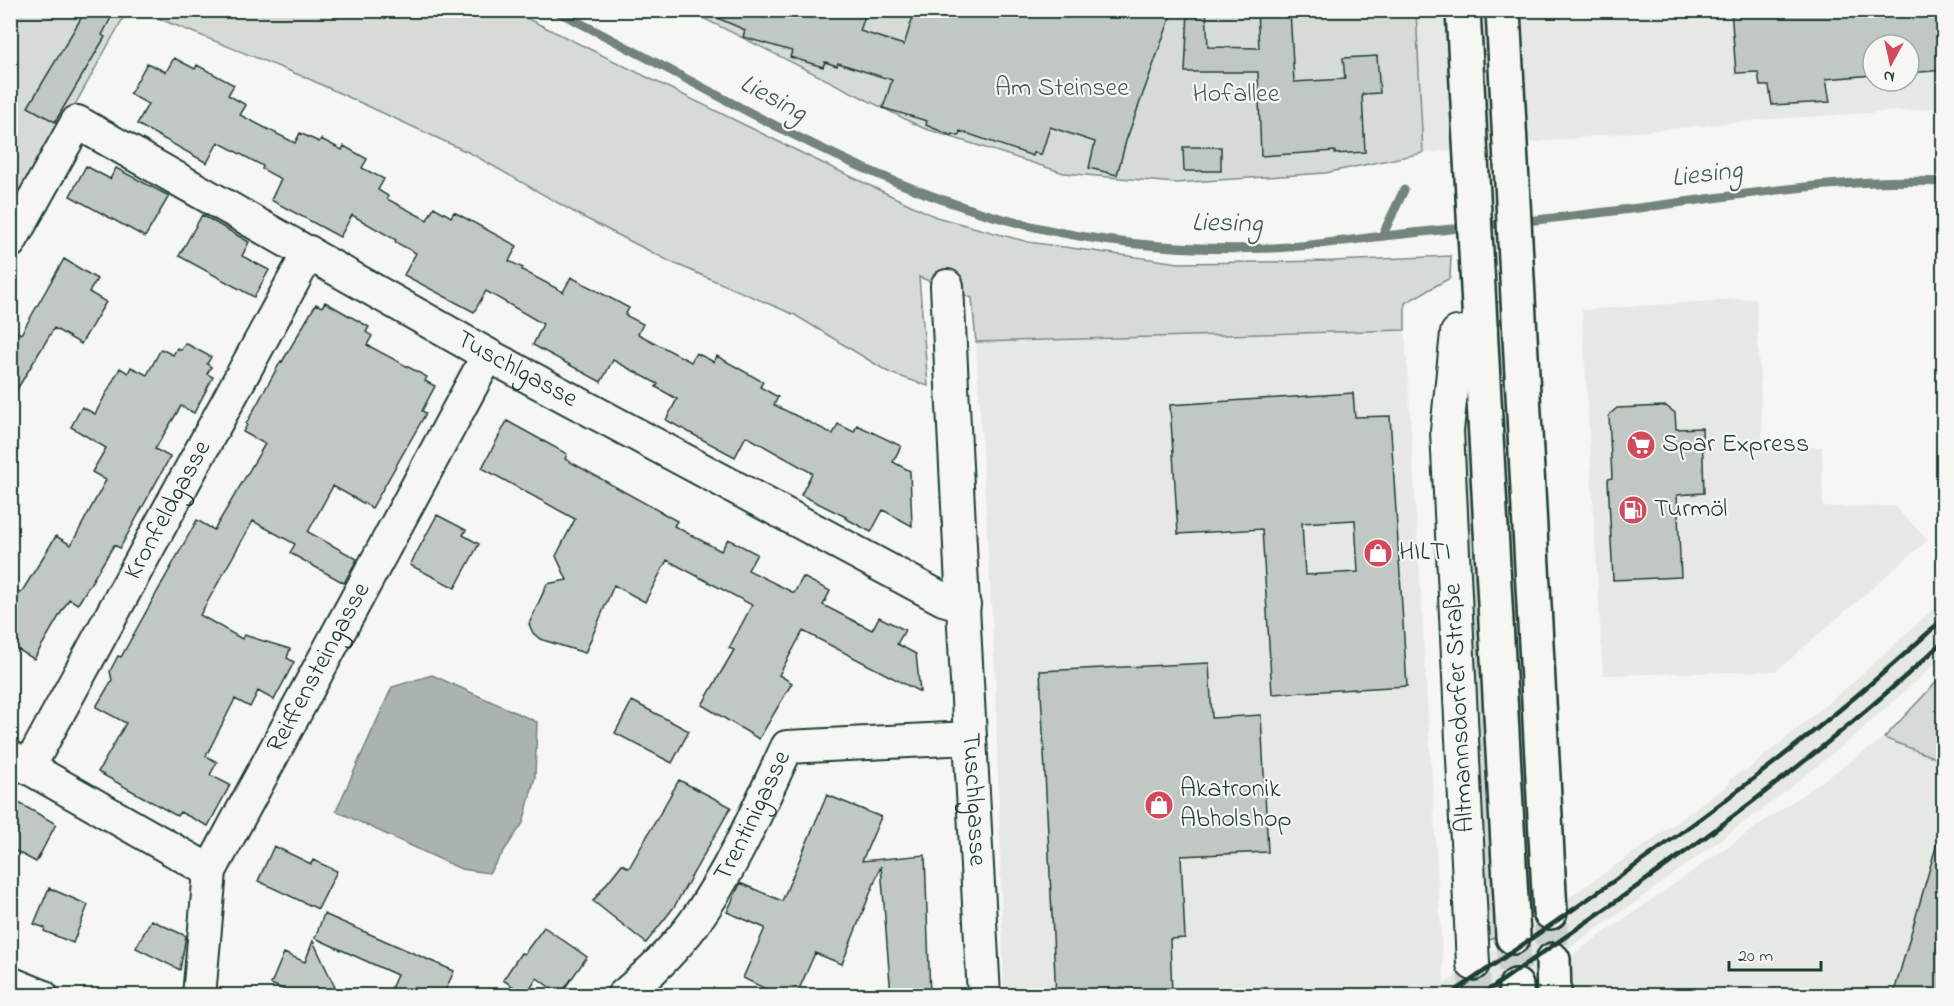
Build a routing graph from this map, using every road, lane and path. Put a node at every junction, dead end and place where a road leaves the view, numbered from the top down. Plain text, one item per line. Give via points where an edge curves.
1 (1463, 10) edge
2 (1503, 10) edge
3 (10, 242) edge
4 (309, 252) junction
5 (947, 286) dead end
6 (1469, 332) junction
7 (488, 355) junction
8 (964, 605) junction
9 (969, 738) junction
10 (20, 762) edge
11 (210, 871) junction
12 (1550, 912) tunnel mouth
13 (1513, 937) tunnel mouth
14 (1553, 960) tunnel mouth
15 (1473, 964) tunnel mouth
16 (10, 983) edge
17 (42, 996) edge
18 (199, 996) edge
19 (623, 996) edge
20 (984, 996) edge
21 (1554, 996) edge

1 - 6 main road, Altmannsdorfer Straße via 1479,289
2 - 12 main road
3 - 4 street, Tuschlgasse via 77,122
4 - 7 street, Tuschlgasse
4 - 10 street, Kronfeldgasse
5 - 8 street, Tuschlgasse
6 - 13 main road, Altmannsdorfer Straße
6 - 15 street, Altmannsdorfer Straße via 1447,431
7 - 8 street, Tuschlgasse via 943,599
7 - 11 street, Reiffensteingasse
8 - 9 street, Tuschlgasse
9 - 19 street, Trentinigasse via 787,747 725,872 694,924 653,970
9 - 20 street, Tuschlgasse
10 - 11 street
11 - 18 street, Reiffensteingasse
14 - 21 main road
16 - 17 street

